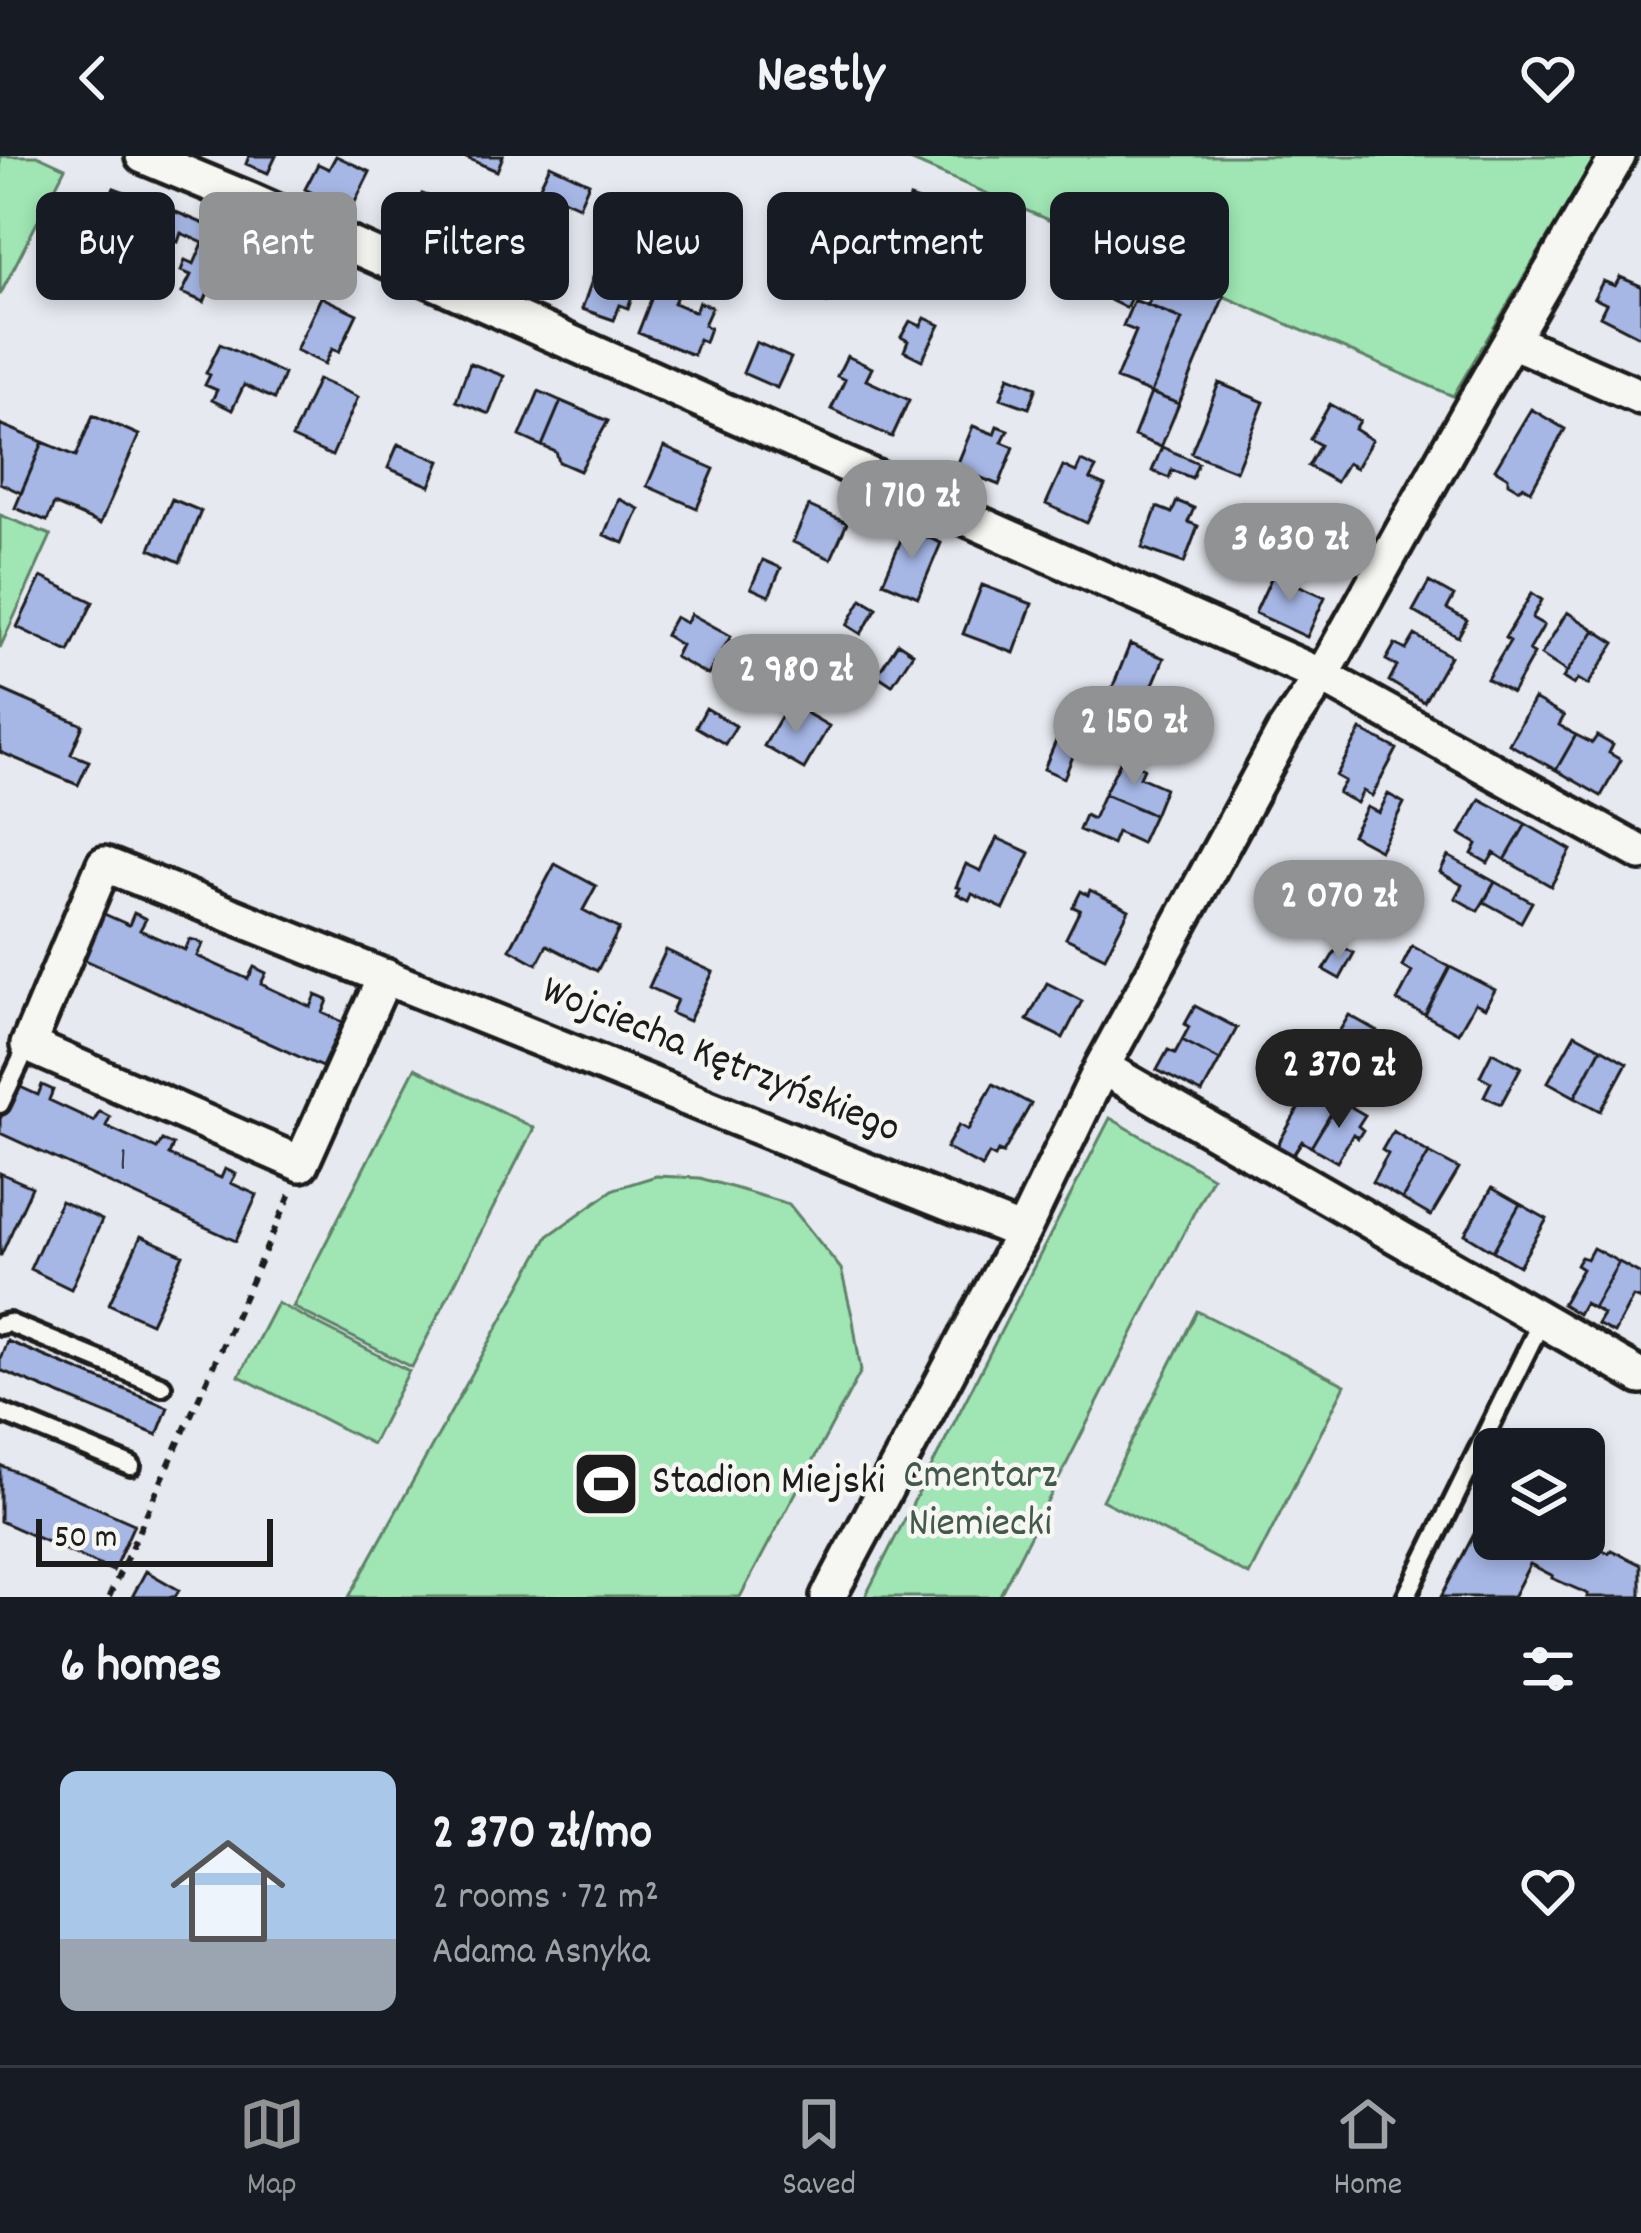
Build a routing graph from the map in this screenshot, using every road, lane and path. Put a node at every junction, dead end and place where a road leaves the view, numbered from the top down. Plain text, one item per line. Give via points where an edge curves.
1 (143, 156) edge
2 (1618, 156) edge
3 (1512, 341) junction
4 (1641, 397) edge
5 (1322, 676) junction
6 (1641, 853) edge
7 (386, 976) junction
8 (28, 1045) junction
9 (1102, 1067) junction
10 (0, 1104) edge
11 (301, 1165) junction
12 (1022, 1233) junction
13 (1542, 1320) junction
14 (0, 1325) edge
15 (1641, 1377) edge
16 (162, 1386) dead end
17 (0, 1412) edge
18 (131, 1466) dead end
19 (109, 1597) edge
20 (828, 1597) edge
21 (1406, 1597) edge

1 - 5 street
2 - 3 street
3 - 4 street
3 - 5 street
5 - 6 street
5 - 9 street
7 - 8 street, Wojciecha Kętrzyńskiego via 104,864
7 - 11 street
7 - 12 street, Wojciecha Kętrzyńskiego
8 - 10 lane
8 - 11 street
9 - 12 street
9 - 13 street
11 - 19 path
12 - 20 street
13 - 15 street
13 - 21 lane
14 - 16 lane
17 - 18 lane

